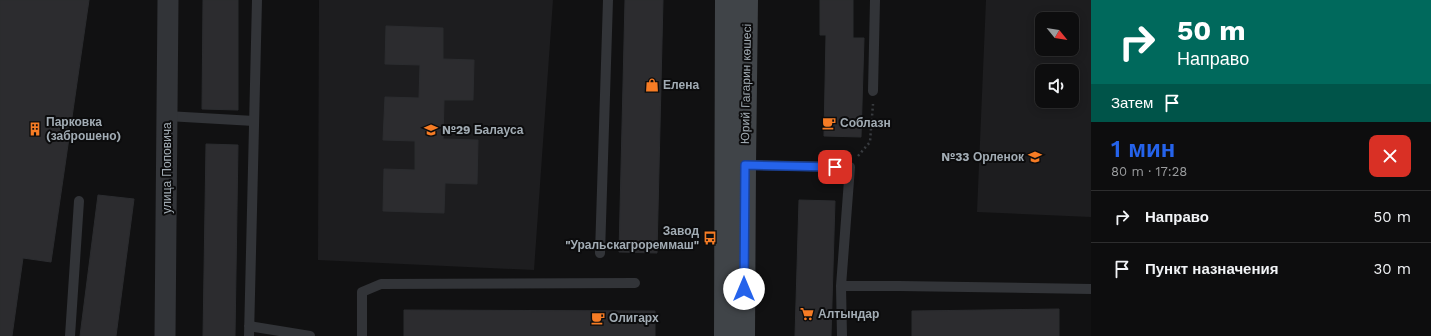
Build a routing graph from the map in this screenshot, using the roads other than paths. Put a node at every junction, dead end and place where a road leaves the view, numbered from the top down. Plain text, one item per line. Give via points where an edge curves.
1 (168, 0) edge
2 (257, 0) edge
3 (608, 0) edge
4 (726, 0) edge
5 (747, 0) edge
6 (875, 0) edge
7 (873, 91) road end
8 (167, 116) junction
9 (254, 121) junction
10 (745, 165) junction
11 (79, 201) dead end
12 (600, 253) dead end
13 (635, 283) dead end
14 (841, 286) junction
15 (1091, 289) edge
16 (249, 331) edge
17 (70, 336) edge
18 (165, 336) edge
19 (310, 336) edge
20 (362, 336) edge
21 (725, 336) edge
22 (744, 336) edge
23 (842, 336) edge

1 - 8 street, улица Поповича
2 - 9 lane
3 - 12 lane
4 - 21 main road, Юрий Гагарин көшесі
5 - 10 main road, Юрий Гагарин көшесі
6 - 7 lane
8 - 9 lane
8 - 18 street, улица Поповича
9 - 16 lane
10 - 14 lane via 850,167
10 - 22 main road, Юрий Гагарин көшесі
11 - 17 lane
13 - 20 lane via 381,284 362,292
14 - 15 lane
14 - 23 lane
16 - 19 lane

